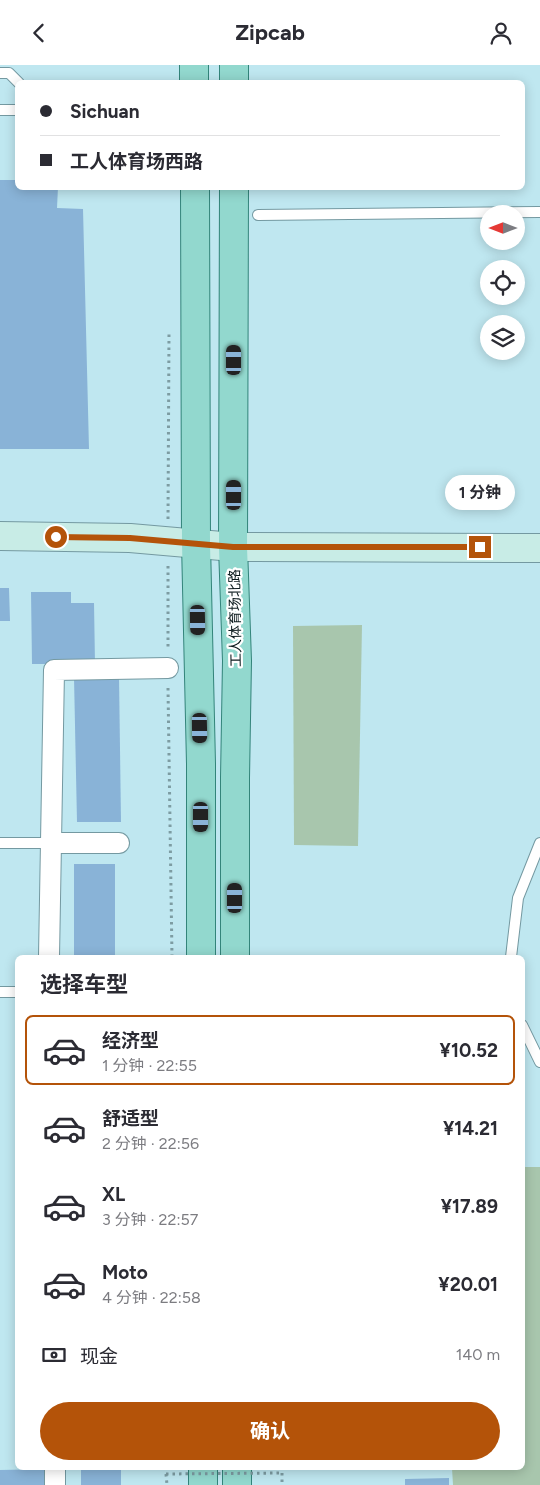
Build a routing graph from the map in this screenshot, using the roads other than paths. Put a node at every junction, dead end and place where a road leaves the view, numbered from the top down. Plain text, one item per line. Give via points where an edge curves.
1 (194, 65) edge
2 (234, 65) edge
3 (0, 73) edge
4 (16, 80) edge
5 (194, 80) edge
6 (234, 80) edge
7 (0, 110) edge
8 (15, 110) edge
9 (194, 190) edge
10 (234, 190) edge
11 (540, 212) edge
12 (258, 215) dead end
13 (0, 536) edge
14 (196, 543) junction
15 (233, 547) junction
16 (540, 547) edge
17 (168, 668) road end
18 (0, 843) edge
19 (50, 843) junction
20 (119, 843) dead end
21 (540, 843) edge
22 (49, 955) edge
23 (201, 955) edge
24 (235, 955) edge
25 (511, 955) edge
26 (0, 992) edge
27 (15, 992) edge
28 (525, 1031) edge
29 (540, 1062) edge
30 (55, 1470) edge
31 (203, 1470) edge
32 (237, 1470) edge
33 (55, 1485) edge
34 (203, 1485) edge
35 (237, 1485) edge

1 - 5 main road
2 - 6 main road
3 - 4 lane via 9,73
7 - 8 lane
9 - 14 main road
10 - 15 main road, 工人体育场北路
11 - 12 lane
13 - 14 street via 130,538
14 - 15 street
14 - 23 main road
15 - 16 street
15 - 24 main road, 工人体育场北路 via 237,661
17 - 19 street via 54,670
18 - 19 lane
19 - 20 street
19 - 22 street
21 - 25 lane via 518,898
26 - 27 lane
28 - 29 lane
30 - 33 street
31 - 34 main road
32 - 35 main road

